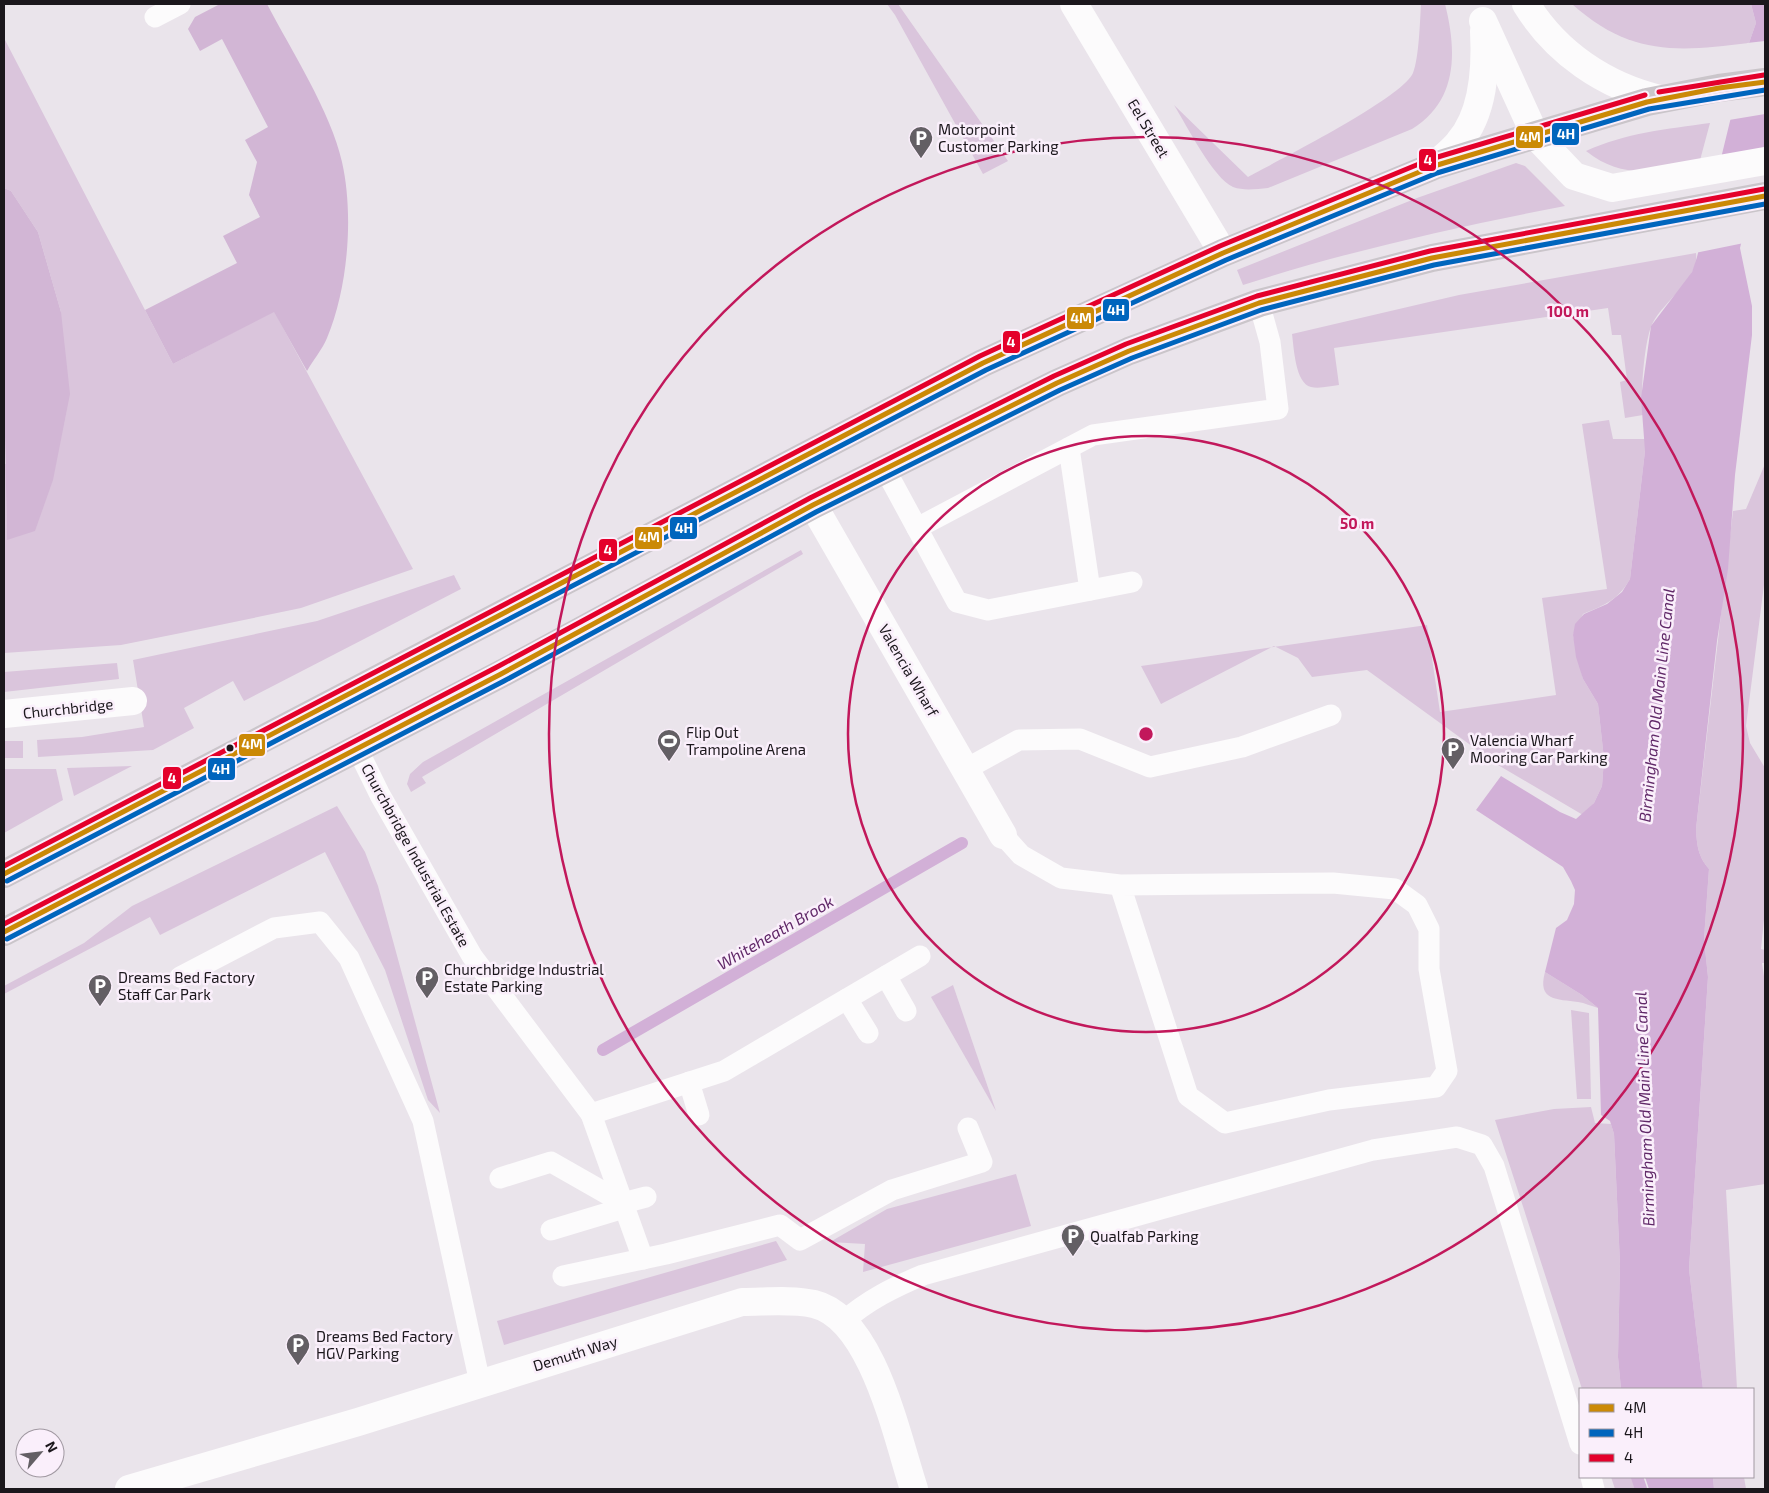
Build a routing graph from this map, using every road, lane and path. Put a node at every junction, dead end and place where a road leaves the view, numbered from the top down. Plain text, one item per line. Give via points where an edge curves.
1 (180, 4) edge
2 (1074, 4) edge
3 (1526, 4) edge
4 (1481, 12) edge
5 (155, 17) dead end
6 (1765, 82) edge
7 (1653, 101) junction
8 (1535, 135) junction
9 (1765, 161) edge
10 (1434, 166) junction
11 (1765, 196) edge
12 (1223, 253) junction
13 (1260, 303) junction
14 (1069, 448) junction
15 (885, 469) junction
16 (814, 505) junction
17 (916, 528) junction
18 (1132, 582) dead end
19 (1090, 590) junction
20 (133, 701) dead end
21 (4, 714) edge
22 (1331, 714) dead end
23 (357, 748) junction
24 (966, 770) junction
25 (1003, 835) joint
26 (4, 874) edge
27 (1120, 885) junction
28 (4, 932) edge
29 (920, 956) dead end
30 (180, 976) dead end
31 (886, 976) junction
32 (847, 999) junction
33 (906, 1011) dead end
34 (868, 1033) dead end
35 (689, 1082) junction
36 (591, 1114) junction
37 (699, 1115) dead end
38 (968, 1128) dead end
39 (500, 1178) dead end
40 (646, 1197) dead end
41 (624, 1206) junction
42 (551, 1230) dead end
43 (643, 1259) junction
44 (563, 1276) dead end
45 (844, 1321) junction
46 (480, 1383) junction
47 (1579, 1441) edge
48 (160, 1485) edge
49 (129, 1489) edge
50 (914, 1489) edge

1 - 5 lane
2 - 12 street, Eel Street
3 - 7 street via 1552,39 1584,65 1608,82
4 - 8 street
4 - 10 street via 1485,56 1482,89 1460,142
6 - 7 main road
7 - 8 main road
8 - 9 street via 1574,176 1612,188
8 - 10 main road
10 - 12 main road
11 - 13 main road via 1432,258
12 - 26 main road via 983,362
13 - 14 lane via 1270,342 1278,409 1093,435
13 - 15 main road via 1129,351 1057,383
14 - 17 lane
14 - 19 lane
15 - 16 main road
15 - 17 lane
16 - 23 main road
16 - 24 street, Valencia Wharf
17 - 19 lane via 957,602 988,610
18 - 19 lane
20 - 21 street, Churchbridge
22 - 24 lane via 1242,747 1150,767 1080,740 1019,740
23 - 28 main road
23 - 36 lane, Churchbridge Industrial Estate via 380,795 472,956
24 - 25 street, Valencia Wharf
25 - 27 lane via 1022,855 1061,878
27 - 27 lane via 1188,1096 1225,1123 1329,1100 1436,1087 1447,1071 1429,970 1429,929 1417,905 1394,889 1333,883
29 - 31 lane
30 - 46 lane via 274,928 320,922 349,958 423,1121
31 - 32 lane
31 - 33 lane
32 - 34 lane
32 - 35 lane via 724,1071
35 - 36 lane
35 - 37 lane
36 - 41 lane, Churchbridge Industrial Estate
38 - 43 lane via 982,1162 892,1190 800,1240 780,1225
39 - 41 lane via 551,1162
40 - 41 lane
41 - 42 lane
41 - 43 lane, Churchbridge Industrial Estate
43 - 44 lane
45 - 46 street, Demuth Way via 836,1313 815,1304 742,1302
45 - 47 lane via 863,1305 922,1274 1373,1150 1457,1138 1482,1145 1494,1166
45 - 50 street, Demuth Way via 865,1348 875,1370
46 - 48 street, Demuth Way
48 - 49 street, Demuth Way

